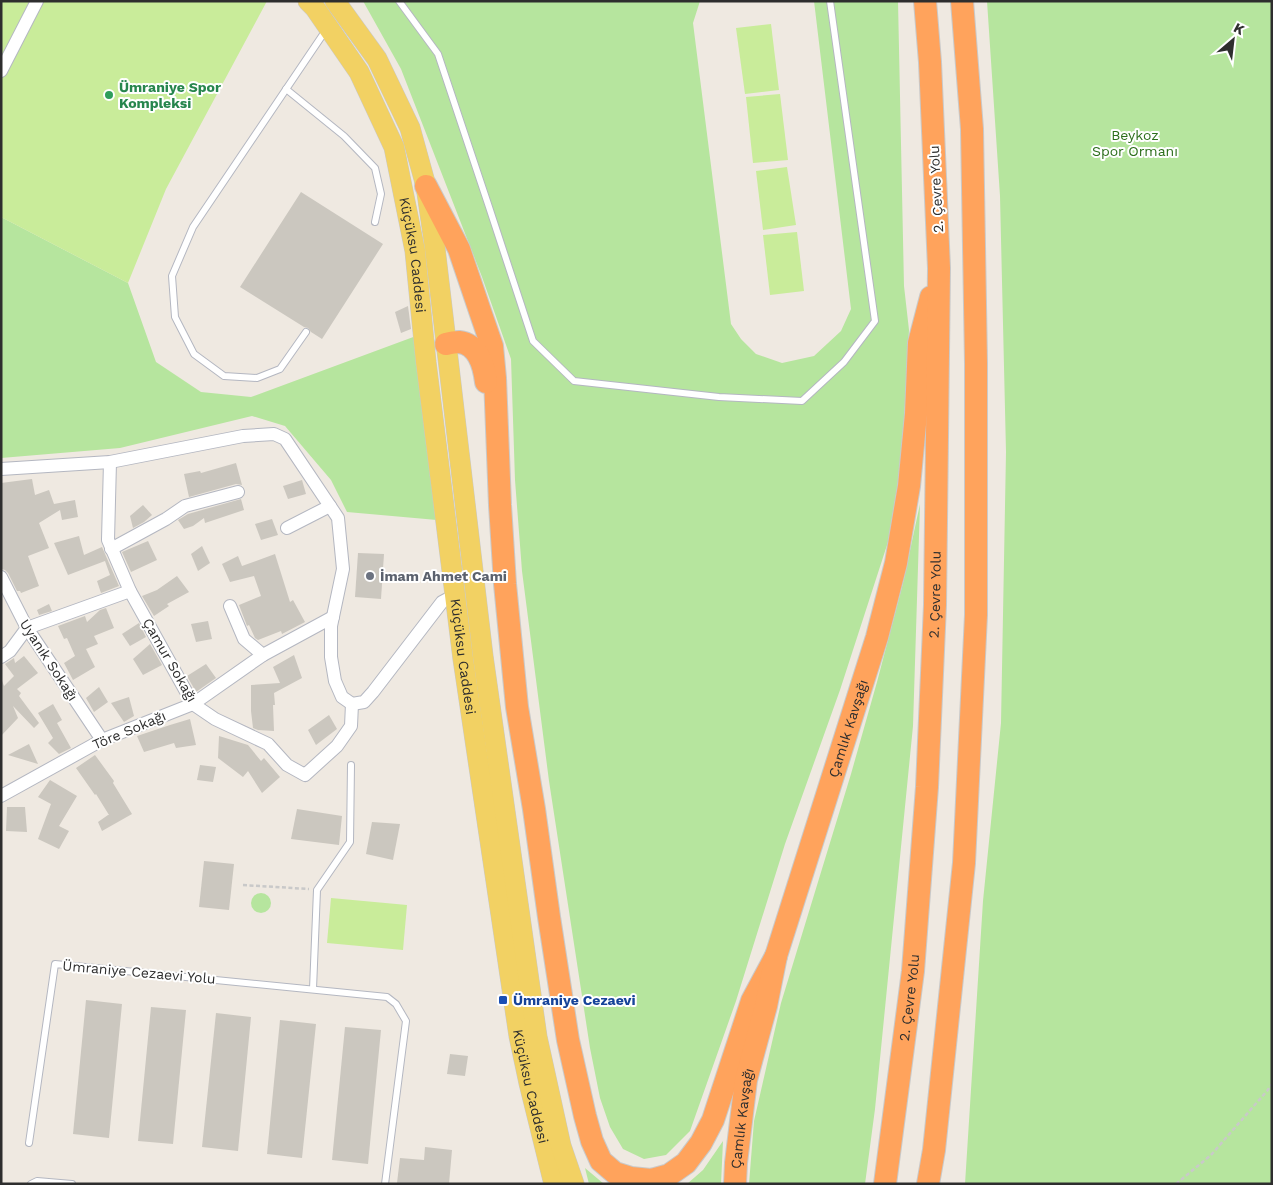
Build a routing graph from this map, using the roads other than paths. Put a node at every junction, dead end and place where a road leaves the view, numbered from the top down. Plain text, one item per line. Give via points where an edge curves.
1 (37, 1) edge
2 (308, 1) edge
3 (399, 1) edge
4 (830, 1) edge
5 (925, 1) edge
6 (962, 1) edge
7 (338, 6) edge
8 (328, 26) junction
9 (1, 72) edge
10 (286, 89) junction
11 (426, 186) junction
12 (375, 222) dead end
13 (939, 268) junction
14 (306, 332) dead end
15 (446, 344) junction
16 (426, 362) junction
17 (110, 462) junction
18 (1, 469) edge
19 (238, 492) dead end
20 (500, 505) junction
21 (330, 506) junction
22 (288, 528) dead end
23 (111, 549) junction
24 (1, 577) edge
25 (130, 591) junction
26 (475, 591) junction
27 (455, 594) junction
28 (230, 606) dead end
29 (333, 617) junction
30 (27, 628) junction
31 (263, 655) junction
32 (1, 657) edge
33 (193, 704) junction
34 (352, 704) junction
35 (102, 740) junction
36 (351, 765) dead end
37 (1, 796) edge
38 (776, 956) junction
39 (313, 989) junction
40 (529, 1083) junction
41 (29, 1144) dead end
42 (934, 1150) junction
43 (31, 1184) edge
44 (72, 1184) edge
45 (385, 1184) edge
46 (542, 1184) edge
47 (554, 1184) edge
48 (574, 1184) edge
49 (735, 1184) edge
50 (885, 1184) edge
51 (928, 1184) edge
52 (934, 1184) edge

1 - 9 street
2 - 8 main road, Küçüksu Caddesi
3 - 4 lane via 438,54 533,341 574,381 802,401 844,362 874,322
5 - 13 highway, 2. Çevre Yolu
6 - 42 highway via 973,139 976,614 964,863
7 - 8 main road
7 - 11 main road, Küçüksu Caddesi via 377,59 410,128
8 - 10 lane
8 - 16 main road, Küçüksu Caddesi via 359,72 394,146 415,251
10 - 12 lane via 344,136 374,168 381,194
10 - 14 lane via 193,227 172,276 175,317 194,354 224,376 257,378 280,369
11 - 15 main road, Küçüksu Caddesi
11 - 20 highway via 459,249 492,346
13 - 38 highway, Çamlık Kavşağı via 919,343 910,486 896,563 877,637
13 - 50 highway, 2. Çevre Yolu via 936,605 927,787 913,971
15 - 16 main road
15 - 20 highway via 459,342 472,347 479,356 485,374
15 - 26 main road, Küçüksu Caddesi
16 - 27 main road, Küçüksu Caddesi
17 - 18 street
17 - 21 street via 244,436 274,434 285,439
17 - 23 street, Çamur Sokağı via 108,540
19 - 23 street via 186,506
20 - 38 highway via 517,707 568,1040 592,1141 601,1161 615,1173 652,1180 669,1175 686,1163 701,1143 713,1120 752,1001
21 - 22 street
21 - 29 street via 338,518 343,569
23 - 25 street, Çamur Sokağı
24 - 30 street, Uyanık Sokağı
25 - 30 street
25 - 33 street, Çamur Sokağı
26 - 27 main road
26 - 48 main road, Küçüksu Caddesi via 537,1037 561,1146
27 - 34 street via 442,602 364,702
27 - 40 main road, Küçüksu Caddesi via 517,1026
28 - 31 street via 244,639
29 - 31 street, Töre Sokağı
29 - 34 street via 331,657 335,681 342,698
30 - 32 street via 10,651
30 - 35 street, Uyanık Sokağı
31 - 33 street, Töre Sokağı
33 - 34 street, Çamur Sokağı via 268,744 287,764 305,775 337,746 351,726
33 - 35 street, Töre Sokağı
35 - 37 street, Töre Sokağı
36 - 39 lane via 350,842 317,890
38 - 49 highway, Çamlık Kavşağı via 746,1080
39 - 41 lane, Ümraniye Cezaevi Yolu via 55,964
39 - 45 lane, Ümraniye Cezaevi Yolu via 387,996 406,1021
40 - 46 main road via 524,1097
40 - 47 main road, Küçüksu Caddesi
42 - 51 highway
42 - 52 highway
43 - 44 lane via 37,1181

